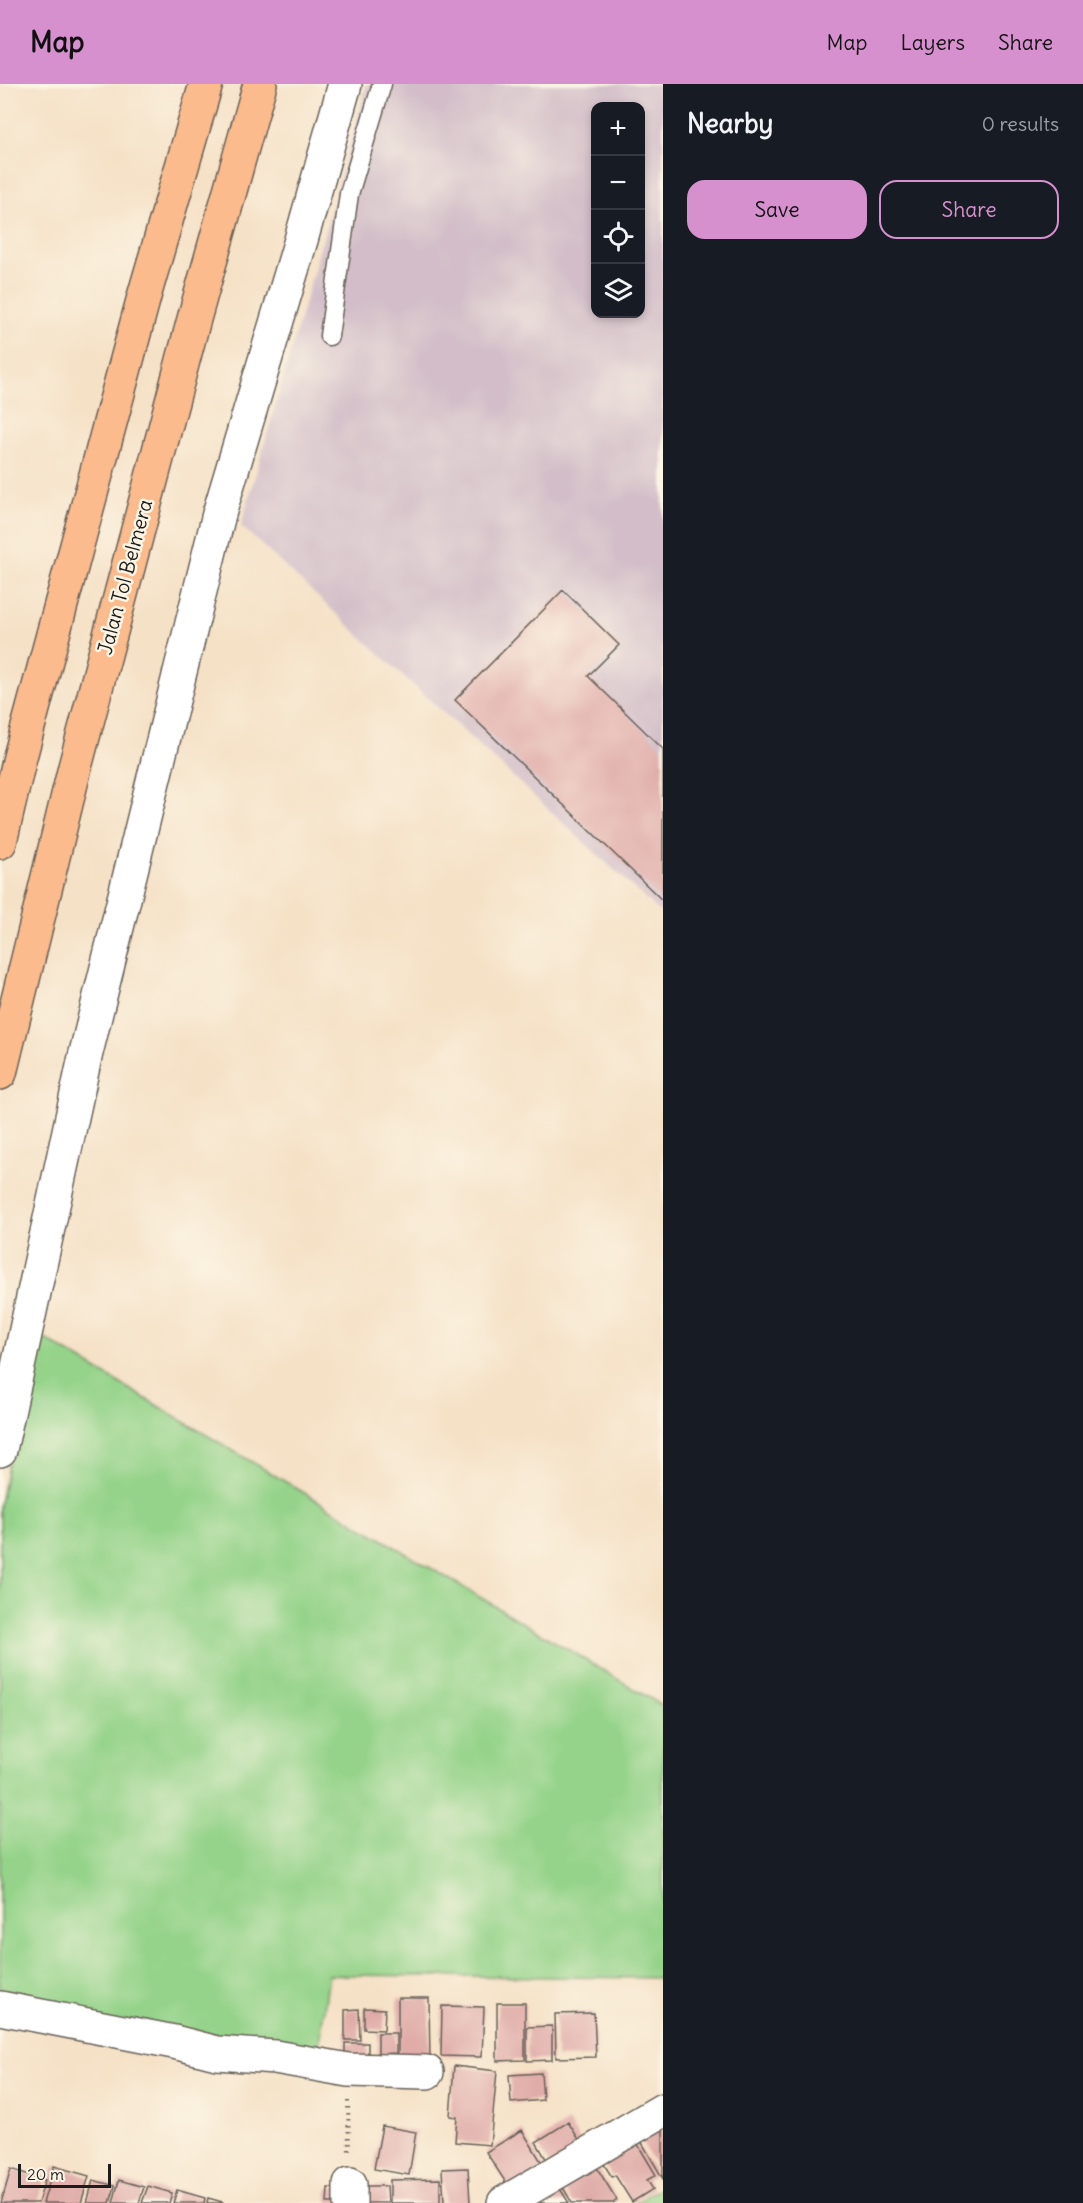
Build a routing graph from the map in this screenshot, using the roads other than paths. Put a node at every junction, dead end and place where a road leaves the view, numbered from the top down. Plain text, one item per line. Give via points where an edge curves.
1 (206, 84) edge
2 (260, 84) edge
3 (345, 84) edge
4 (382, 84) edge
5 (329, 336) dead end
6 (0, 842) edge
7 (0, 1073) edge
8 (0, 1450) edge
9 (0, 2008) edge
10 (427, 2072) dead end
11 (663, 2110) edge
12 (504, 2203) edge

1 - 6 highway via 145,294
2 - 7 highway, Jalan Tol Belmera via 75,766
3 - 8 street via 219,514 85,1057
4 - 5 lane via 349,194
9 - 10 street via 217,2053 275,2057 348,2070
11 - 12 street

